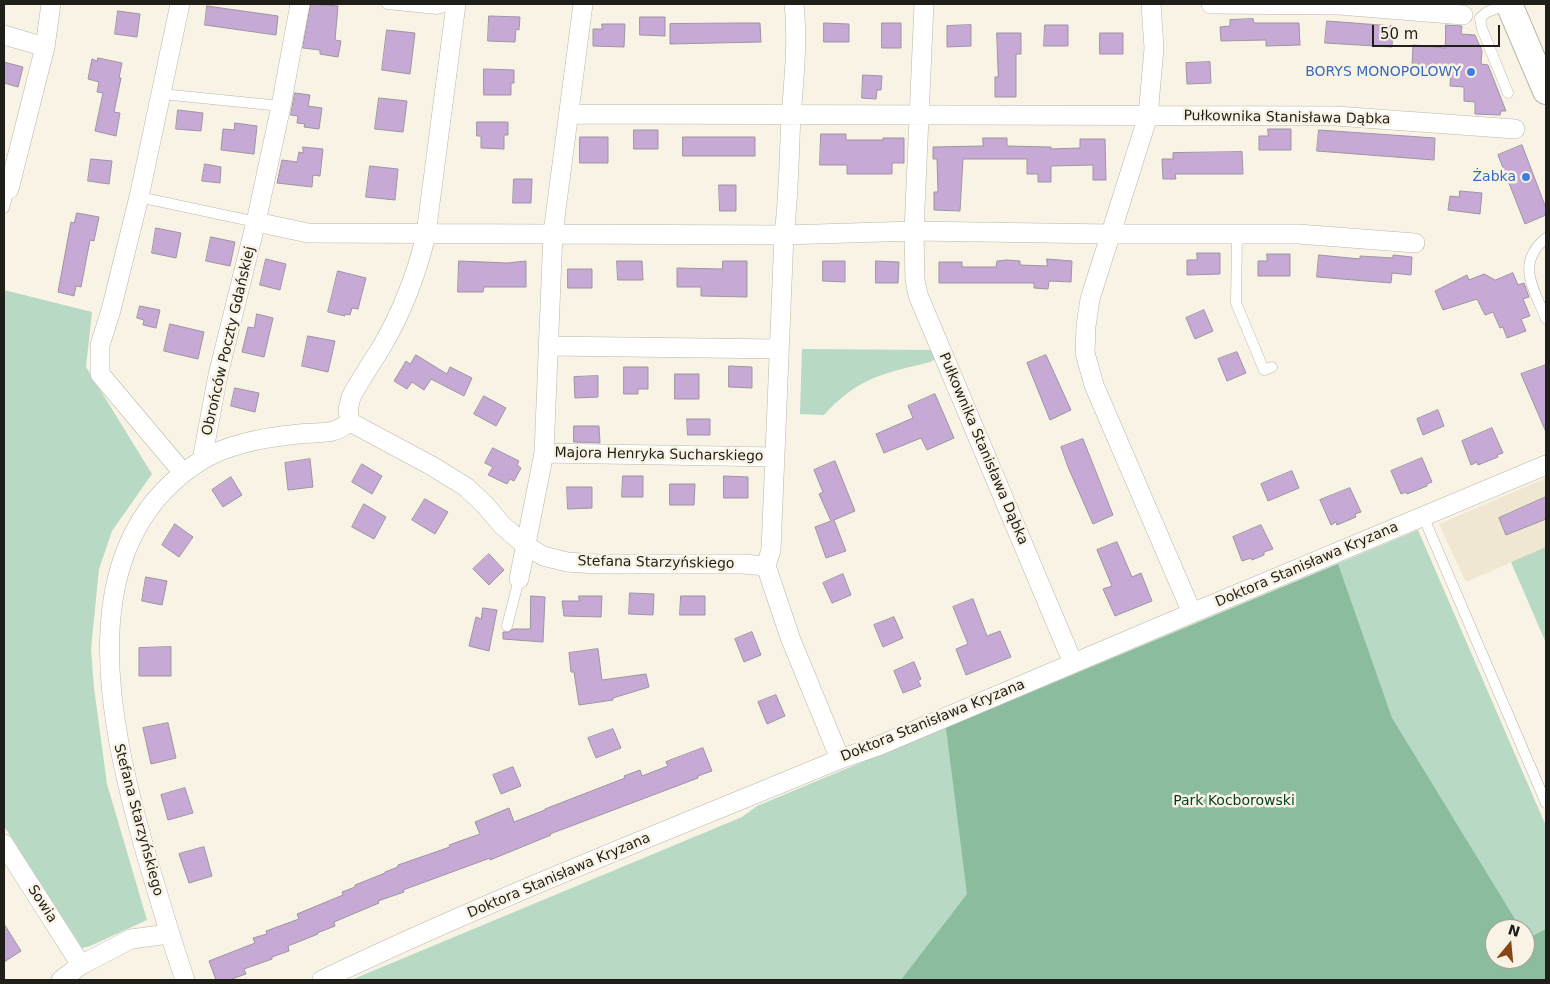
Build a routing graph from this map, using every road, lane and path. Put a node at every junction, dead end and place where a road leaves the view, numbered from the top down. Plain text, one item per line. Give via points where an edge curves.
1 (51, 4) edge
2 (180, 4) edge
3 (300, 4) edge
4 (387, 4) edge
5 (456, 4) edge
6 (583, 4) edge
7 (794, 4) edge
8 (924, 4) edge
9 (1151, 4) edge
10 (1211, 4) edge
11 (1509, 4) edge
12 (1463, 15) dead end
13 (4, 35) edge
14 (46, 47) junction
15 (1546, 91) edge
16 (1508, 93) dead end
17 (162, 94) junction
18 (281, 106) junction
19 (570, 114) junction
20 (792, 115) junction
21 (919, 116) junction
22 (1148, 116) junction
23 (1515, 129) dead end
24 (9, 177) edge
25 (139, 197) junction
26 (4, 208) edge
27 (256, 222) junction
28 (914, 231) junction
29 (553, 233) junction
30 (426, 234) junction
31 (1110, 234) junction
32 (1237, 234) junction
33 (784, 235) junction
34 (1546, 238) edge
35 (1415, 243) dead end
36 (1546, 320) edge
37 (548, 346) junction
38 (779, 349) junction
39 (1272, 367) dead end
40 (350, 422) junction
41 (544, 453) junction
42 (774, 457) junction
43 (202, 460) junction
44 (1546, 465) edge
45 (182, 474) junction
46 (1423, 516) junction
47 (525, 546) junction
48 (766, 566) junction
49 (519, 579) joint
50 (1192, 612) junction
51 (507, 626) dead end
52 (1073, 663) junction
53 (840, 759) junction
54 (1546, 802) edge
55 (4, 844) edge
56 (169, 934) junction
57 (81, 965) junction
58 (61, 980) edge
59 (185, 980) edge
60 (322, 980) edge

1 - 14 street
2 - 17 street
3 - 18 street, Obrońców Poczty Gdańskiej
4 - 5 lane via 437,9
5 - 30 street
6 - 19 street
7 - 20 street, Majora Henryka Sucharskiego
8 - 21 street, Pułkownika Stanisława Dąbka
9 - 22 street via 1154,48
10 - 12 street via 1339,4
11 - 15 main road
11 - 16 lane via 1480,18
13 - 14 street
14 - 24 street
17 - 18 lane
17 - 25 street
18 - 27 street, Obrońców Poczty Gdańskiej
19 - 20 street
19 - 29 street
20 - 21 street
20 - 33 street, Majora Henryka Sucharskiego
21 - 22 street, Pułkownika Stanisława Dąbka
21 - 28 street, Pułkownika Stanisława Dąbka
22 - 23 street, Pułkownika Stanisława Dąbka via 1336,116
22 - 31 street
24 - 26 lane
25 - 27 lane
25 - 45 street via 100,344 100,374
27 - 30 street via 308,233
27 - 43 street, Obrońców Poczty Gdańskiej via 218,375
28 - 31 street
28 - 33 street
28 - 52 street, Pułkownika Stanisława Dąbka via 918,295
29 - 30 street
29 - 33 street
29 - 37 street
30 - 40 street via 407,296 381,348 351,396
31 - 32 street
31 - 50 street via 1090,299 1085,353 1094,385
32 - 35 street via 1298,234
32 - 39 lane via 1236,303 1264,370
33 - 38 street, Majora Henryka Sucharskiego
34 - 36 lane via 1532,255 1528,267
37 - 38 street
37 - 41 street
38 - 42 street, Majora Henryka Sucharskiego
40 - 43 street, Stefana Starzyńskiego via 334,431 237,445
40 - 47 street, Stefana Starzyńskiego via 466,487
41 - 42 street, Majora Henryka Sucharskiego
41 - 47 street
42 - 48 street, Majora Henryka Sucharskiego via 770,550
43 - 45 street, Stefana Starzyńskiego
44 - 46 street, Doktora Stanisława Kryzana
45 - 56 street, Stefana Starzyńskiego via 146,511 134,532 120,565 111,613 111,687 118,745
46 - 50 street, Doktora Stanisława Kryzana
46 - 54 lane
47 - 48 street, Stefana Starzyńskiego via 543,556 567,562
47 - 49 street
48 - 53 street via 791,640
49 - 51 lane
50 - 52 street, Doktora Stanisława Kryzana
52 - 53 street, Doktora Stanisława Kryzana
53 - 60 street, Doktora Stanisława Kryzana via 441,926
55 - 57 street, Sowia
56 - 57 street via 132,939
56 - 59 street, Stefana Starzyńskiego
57 - 58 street

